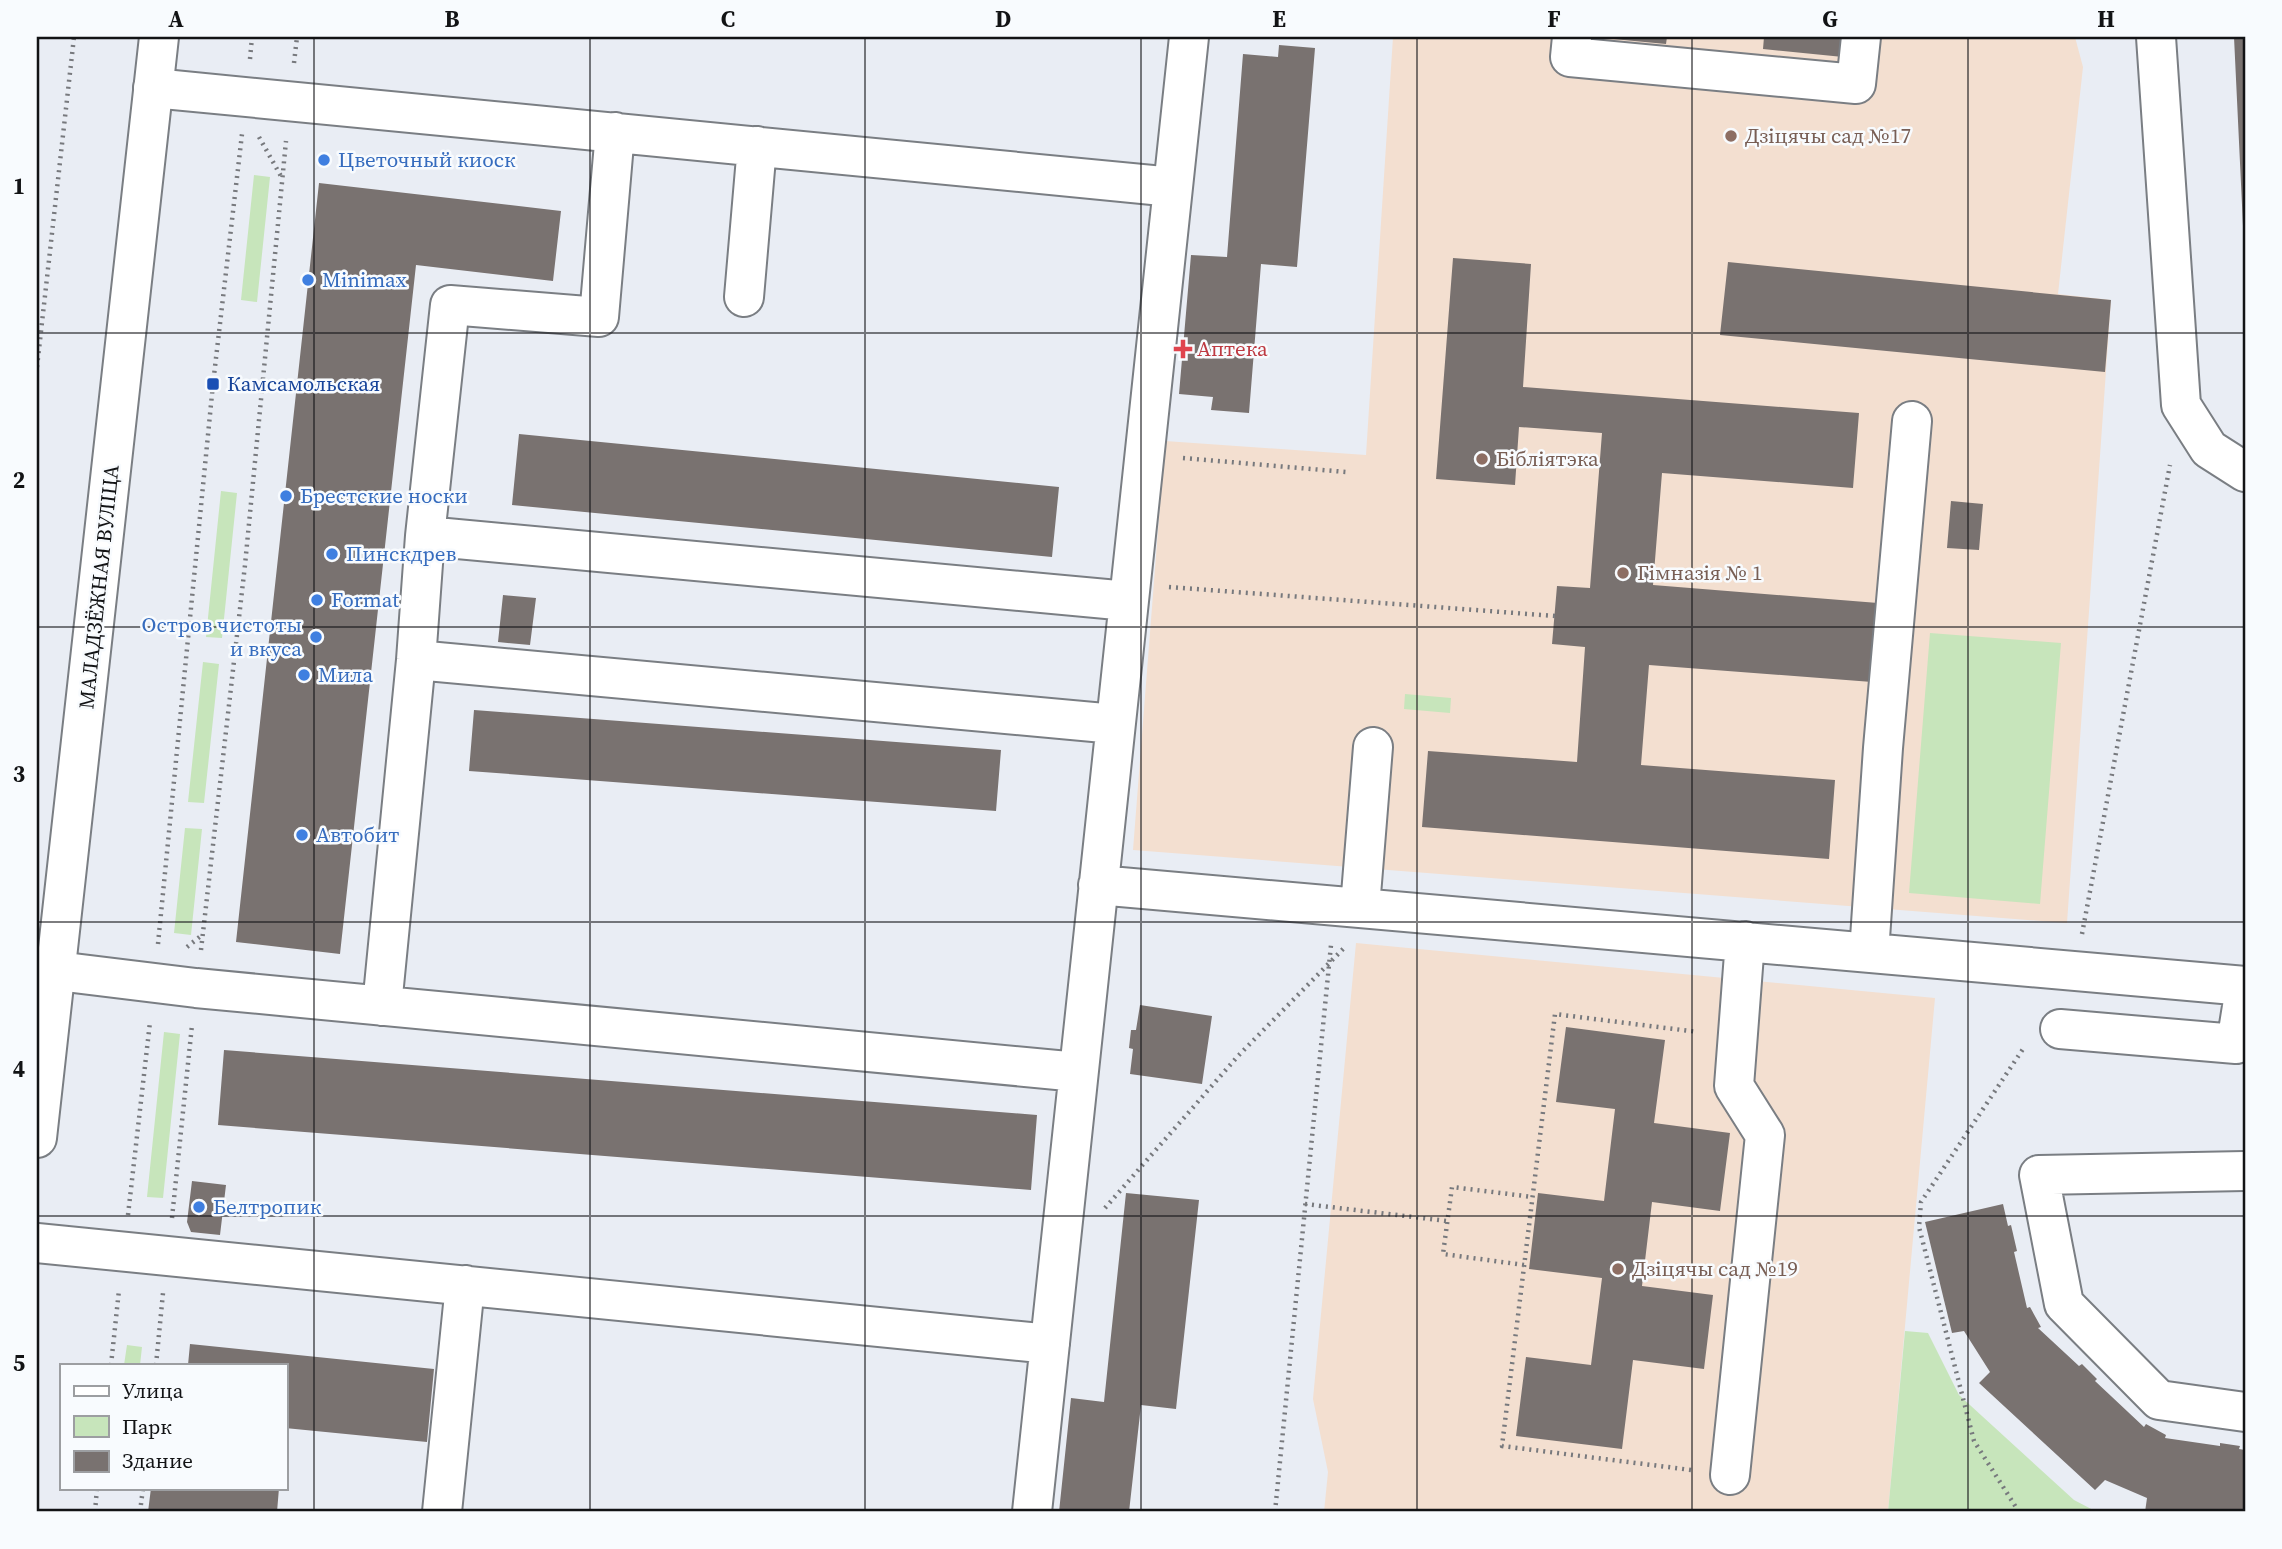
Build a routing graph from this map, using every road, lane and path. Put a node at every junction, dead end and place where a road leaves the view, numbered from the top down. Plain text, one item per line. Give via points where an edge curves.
1 (74, 37) edge
2 (159, 37) edge
3 (1189, 37) edge
4 (1572, 37) edge
5 (1861, 37) edge
6 (2156, 37) edge
7 (153, 88) junction
8 (243, 124) dead end
9 (615, 132) junction
10 (257, 133) dead end
11 (758, 146) junction
12 (1173, 187) junction
13 (744, 297) dead end
14 (37, 367) edge
15 (1912, 421) dead end
16 (1144, 455) junction
17 (1346, 472) dead end
18 (2245, 472) edge
19 (425, 536) junction
20 (1129, 592) junction
21 (1555, 615) dead end
22 (416, 660) junction
23 (1115, 724) junction
24 (1373, 747) dead end
25 (1098, 885) junction
26 (1359, 908) junction
27 (1745, 941) junction
28 (1869, 953) junction
29 (1329, 964) junction
30 (57, 971) junction
31 (154, 982) junction
32 (2245, 987) edge
33 (197, 988) junction
34 (382, 1006) junction
35 (2060, 1029) dead end
36 (1738, 1037) junction
37 (1078, 1072) junction
38 (37, 1138) edge
39 (2245, 1171) edge
40 (1533, 1197) junction
41 (1305, 1204) junction
42 (1103, 1210) dead end
43 (1447, 1221) junction
44 (37, 1243) edge
45 (124, 1252) junction
46 (167, 1256) junction
47 (1524, 1265) junction
48 (465, 1285) junction
49 (1050, 1344) junction
50 (111, 1364) edge
51 (156, 1364) edge
52 (2245, 1412) edge
53 (1730, 1475) joint
54 (97, 1490) edge
55 (143, 1490) edge
56 (95, 1512) edge
57 (140, 1512) edge
58 (442, 1512) edge
59 (1031, 1512) edge
60 (1275, 1512) edge

1 - 14 path
2 - 7 main road, МАЛАДЗЁЖНАЯ ВУЛІЦА
3 - 12 main road
4 - 5 main road via 1570,57 1856,84
6 - 18 main road via 2182,405 2209,450
7 - 9 main road
7 - 30 main road, МАЛАДЗЁЖНАЯ ВУЛІЦА
8 - 31 path
9 - 11 main road
9 - 19 main road via 599,317 450,305
10 - 33 path via 282,179 245,565
11 - 12 main road
11 - 13 main road
12 - 16 main road
15 - 28 main road
16 - 17 path
16 - 20 main road
19 - 20 main road
19 - 22 main road
20 - 21 path
20 - 23 main road
22 - 23 main road
22 - 34 main road
23 - 25 main road
24 - 26 main road
25 - 26 main road
25 - 37 main road
26 - 27 main road
26 - 29 path
26 - 29 path
27 - 28 main road
27 - 36 main road
28 - 32 main road
29 - 41 path
29 - 42 path via 1238,1056
30 - 31 main road
30 - 38 main road, МАЛАДЗЁЖНАЯ ВУЛІЦА
31 - 33 main road
31 - 45 path
32 - 35 main road via 2236,1044
33 - 34 main road
33 - 46 path
34 - 37 main road
36 - 40 path via 1555,1014
36 - 53 main road via 1734,1086 1765,1135
37 - 49 main road
39 - 52 main road via 2039,1175 2064,1304 2159,1400
40 - 43 path via 1452,1186
40 - 47 path
41 - 43 path
41 - 60 path
43 - 47 path via 1443,1254
44 - 45 main road
45 - 46 main road
45 - 50 path
46 - 48 main road
46 - 51 path
47 - 53 path via 1502,1446
48 - 49 main road
48 - 58 main road
49 - 59 main road
54 - 56 path
55 - 57 path

